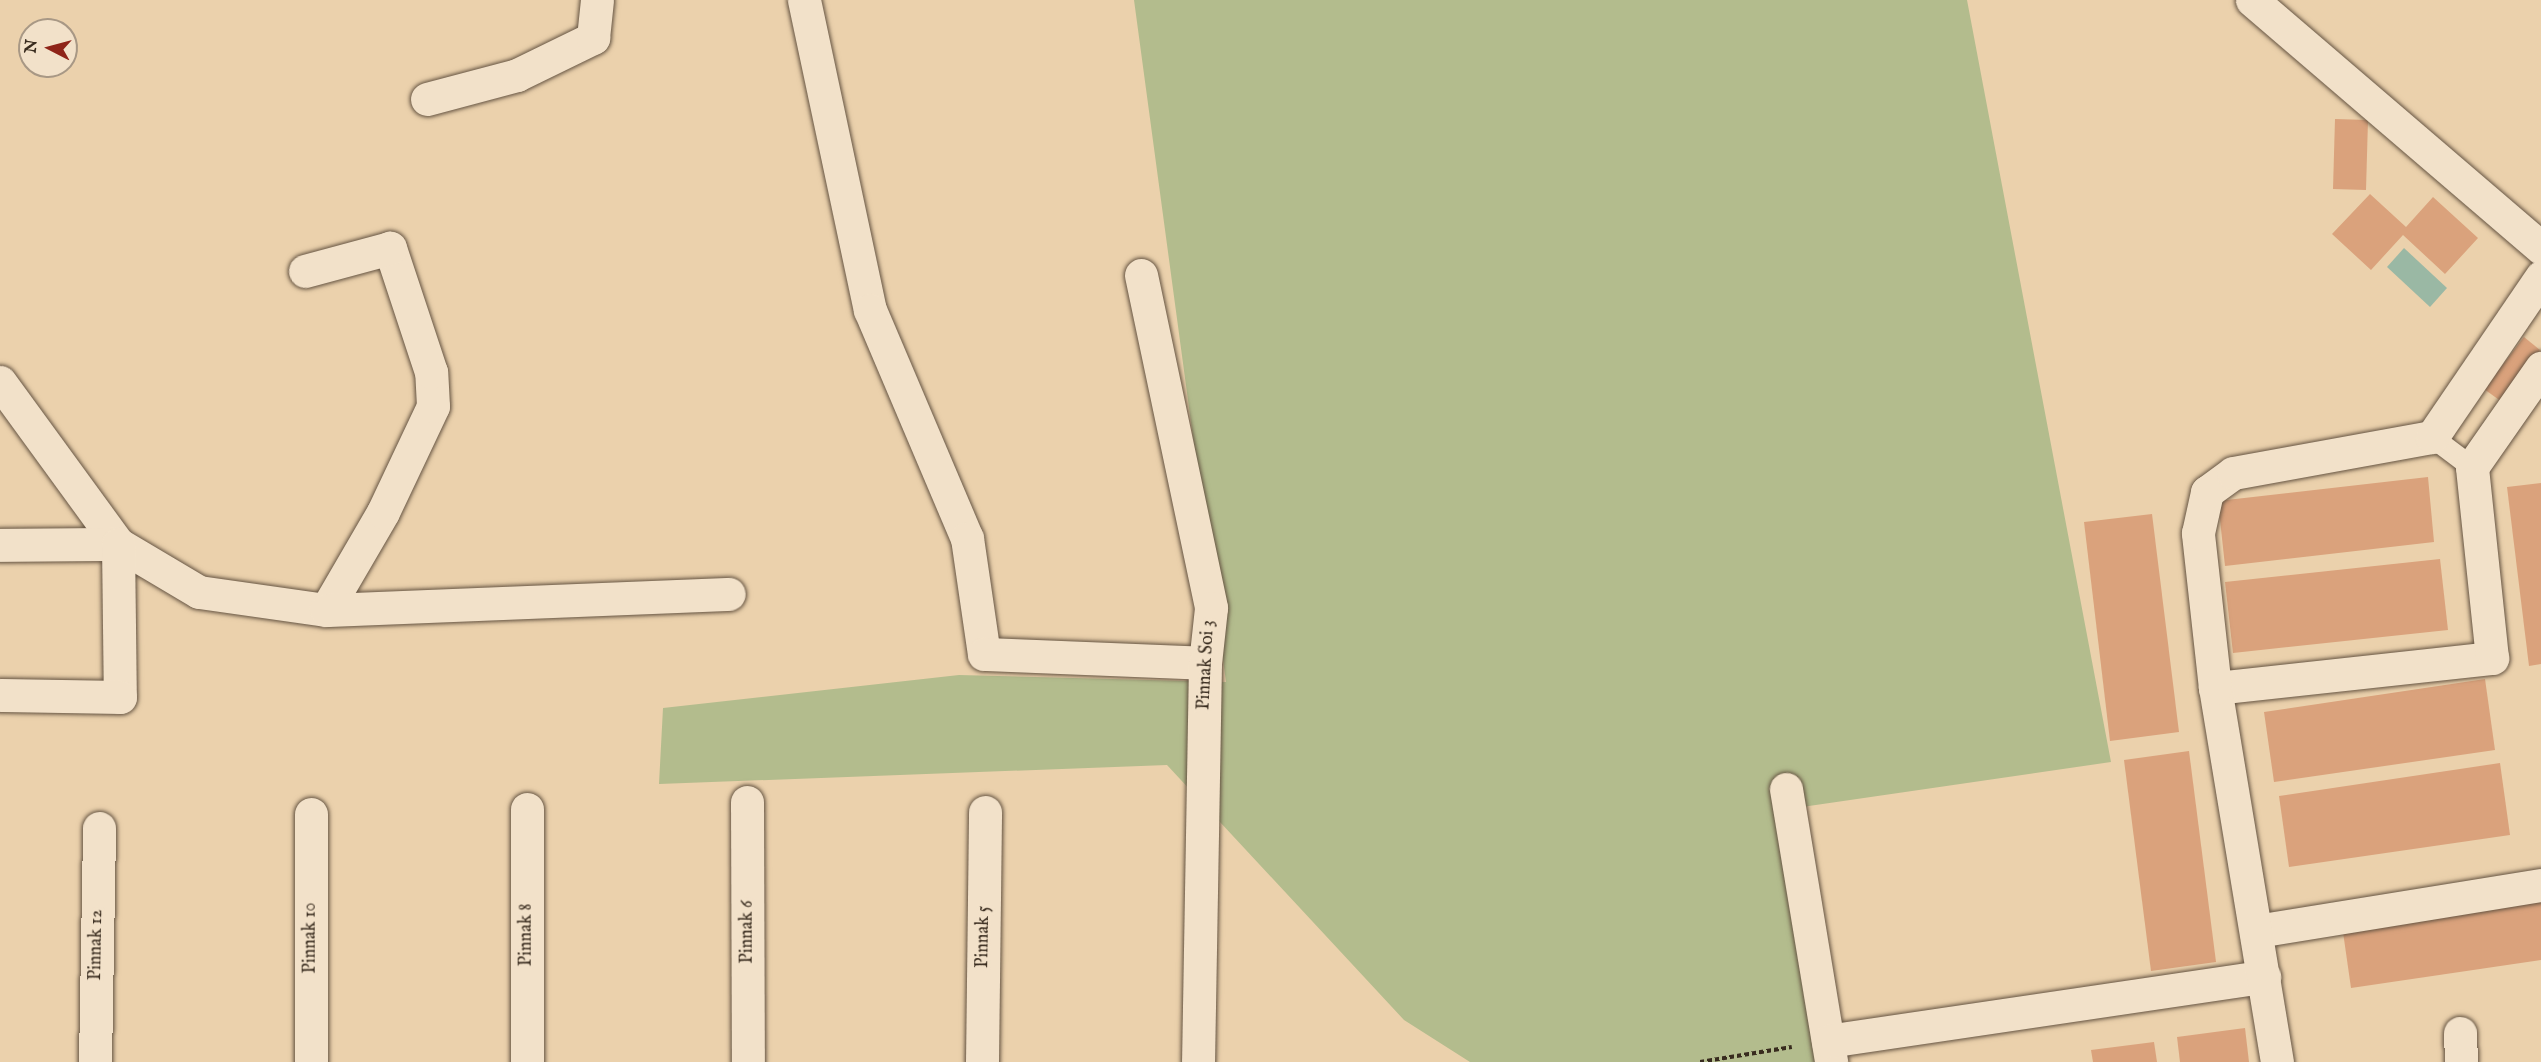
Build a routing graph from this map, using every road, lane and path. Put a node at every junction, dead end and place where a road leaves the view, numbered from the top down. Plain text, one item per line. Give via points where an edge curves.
1 (597, 0) edge
2 (804, 0) edge
3 (2254, 1) edge
4 (427, 99) dead end
5 (2541, 248) edge
6 (306, 271) dead end
7 (1141, 275) dead end
8 (2541, 277) edge
9 (2541, 368) edge
10 (0, 382) edge
11 (2432, 437) junction
12 (2472, 467) junction
13 (118, 544) junction
14 (0, 545) edge
15 (729, 594) dead end
16 (326, 610) junction
17 (1205, 663) junction
18 (2215, 688) junction
19 (0, 695) edge
20 (1786, 789) dead end
21 (747, 802) dead end
22 (527, 809) dead end
23 (985, 812) dead end
24 (311, 814) dead end
25 (99, 828) dead end
26 (2541, 885) edge
27 (2257, 931) junction
28 (2264, 977) junction
29 (1830, 1052) edge
30 (95, 1062) edge
31 (310, 1062) edge
32 (527, 1062) edge
33 (748, 1062) edge
34 (982, 1062) edge
35 (1198, 1062) edge
36 (1700, 1062) edge
37 (2277, 1062) edge

1 - 4 street via 593,38 517,75
2 - 17 street via 870,310 968,538 984,654
3 - 5 street
6 - 16 street via 390,248 431,372 433,406 383,512
7 - 17 street, Pinnak Soi 3 via 1211,608
8 - 11 street
9 - 12 street
10 - 13 street
11 - 12 lane
11 - 18 street via 2233,473 2207,492 2198,533
12 - 18 street via 2492,658
13 - 14 street
13 - 16 street via 199,592
13 - 19 street via 120,697
15 - 16 street
17 - 35 street, Pinnak Soi 3
18 - 27 street
20 - 29 street
21 - 33 street, Pinnak 6
22 - 32 street, Pinnak 8
23 - 34 street, Pinnak 5
24 - 31 street, Pinnak 10
25 - 30 street, Pinnak 12
26 - 27 street
27 - 28 street
28 - 29 street
28 - 37 street
29 - 36 path

